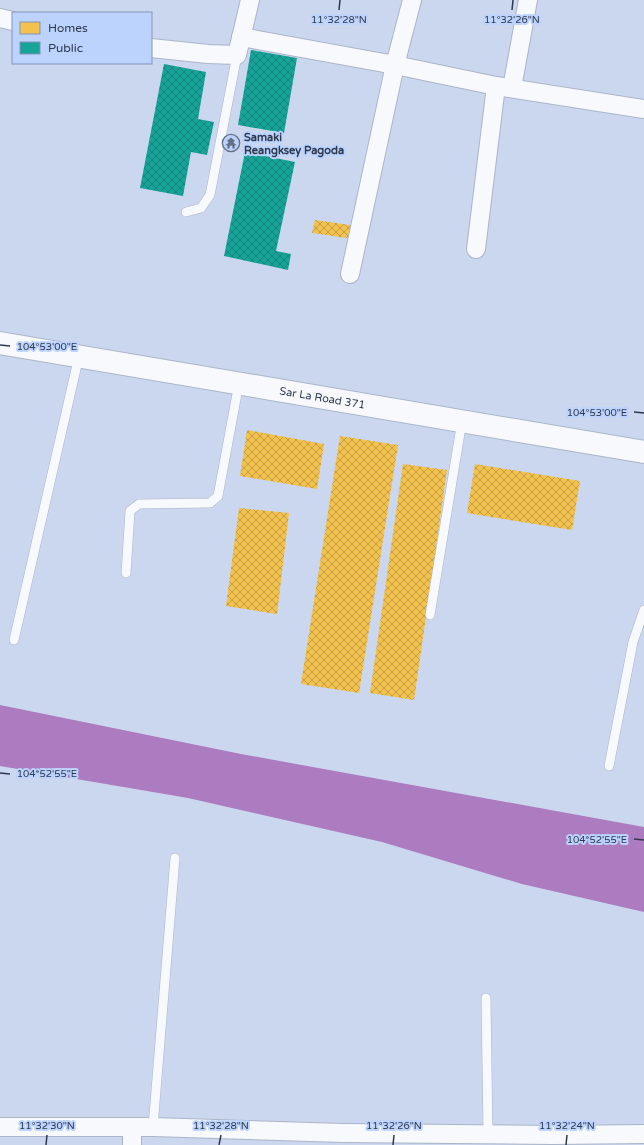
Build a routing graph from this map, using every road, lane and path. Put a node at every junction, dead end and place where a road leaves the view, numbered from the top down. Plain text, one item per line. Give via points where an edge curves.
1 (250, 0) edge
2 (412, 0) edge
3 (528, 0) edge
4 (0, 18) edge
5 (12, 21) edge
6 (241, 37) junction
7 (152, 48) edge
8 (237, 55) junction
9 (394, 65) junction
10 (504, 87) junction
11 (644, 109) edge
12 (186, 212) dead end
13 (476, 249) dead end
14 (350, 274) dead end
15 (0, 343) edge
16 (79, 356) junction
17 (239, 383) junction
18 (462, 421) junction
19 (644, 452) edge
20 (126, 573) dead end
21 (644, 610) edge
22 (430, 615) dead end
23 (14, 640) dead end
24 (609, 766) dead end
25 (176, 858) dead end
26 (486, 998) dead end
27 (0, 1127) edge
28 (153, 1127) junction
29 (488, 1134) junction
30 (644, 1134) edge
31 (132, 1136) edge
32 (343, 1139) edge
33 (553, 1140) edge

1 - 6 street
2 - 9 street
3 - 10 street
4 - 5 street
6 - 8 street
6 - 9 street
7 - 8 street
8 - 12 lane via 210,195 201,208
9 - 10 street
9 - 14 street
10 - 11 street
10 - 13 street
15 - 16 street, Sar La Road 371
16 - 17 street, Sar La Road 371
16 - 23 lane
17 - 18 street, Sar La Road 371
17 - 20 lane via 218,496 210,503 139,504 130,511
18 - 19 street, Sar La Road 371
18 - 22 lane
21 - 24 lane via 633,642
25 - 28 lane
26 - 29 lane
27 - 31 street
28 - 31 street
28 - 32 street
29 - 32 street
29 - 33 street
30 - 33 street

